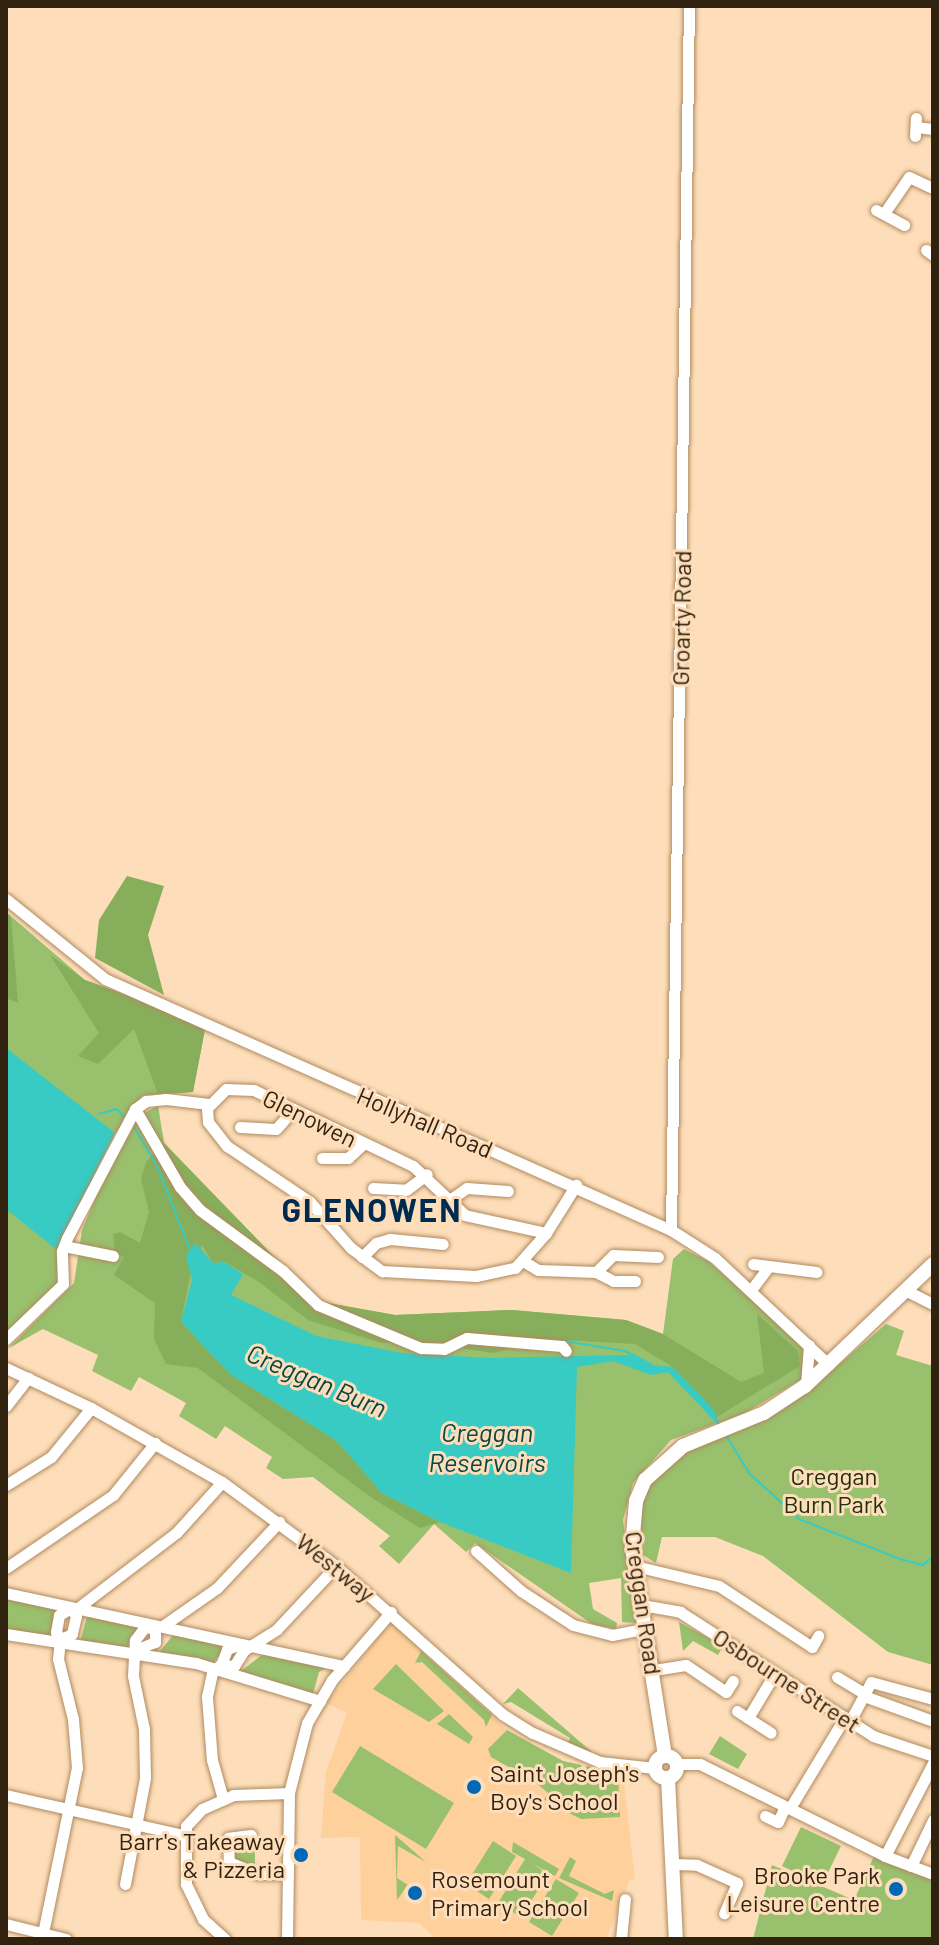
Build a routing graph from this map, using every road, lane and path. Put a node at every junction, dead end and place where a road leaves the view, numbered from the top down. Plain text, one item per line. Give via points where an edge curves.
1 (689, 6) edge
2 (916, 127) dead end
3 (933, 129) edge
4 (933, 188) edge
5 (904, 225) dead end
6 (6, 899) edge
7 (209, 1104) junction
8 (293, 1110) junction
9 (131, 1116) junction
10 (240, 1127) dead end
11 (363, 1144) junction
12 (322, 1158) dead end
13 (427, 1174) junction
14 (576, 1185) junction
15 (373, 1188) dead end
16 (508, 1191) dead end
17 (451, 1199) junction
18 (671, 1230) junction
19 (546, 1233) junction
20 (443, 1244) dead end
21 (64, 1246) junction
22 (113, 1256) dead end
23 (362, 1257) junction
24 (658, 1257) dead end
25 (523, 1261) junction
26 (753, 1264) dead end
27 (933, 1264) edge
28 (769, 1266) junction
29 (596, 1272) junction
30 (816, 1272) dead end
31 (635, 1281) dead end
32 (751, 1290) junction
33 (907, 1291) junction
34 (933, 1304) edge
35 (6, 1339) edge
36 (809, 1345) junction
37 (566, 1351) dead end
38 (829, 1365) junction
39 (6, 1368) edge
40 (28, 1378) junction
41 (805, 1386) junction
42 (6, 1406) edge
43 (91, 1408) junction
44 (155, 1443) junction
45 (222, 1482) junction
46 (6, 1485) edge
47 (279, 1522) junction
48 (476, 1551) dead end
49 (336, 1566) junction
50 (635, 1566) junction
51 (6, 1568) edge
52 (6, 1593) edge
53 (642, 1605) junction
54 (77, 1609) junction
55 (391, 1612) junction
56 (160, 1627) junction
57 (647, 1628) junction
58 (6, 1634) edge
59 (818, 1636) dead end
60 (60, 1640) junction
61 (250, 1647) junction
62 (136, 1651) junction
63 (344, 1666) junction
64 (218, 1667) junction
65 (654, 1670) junction
66 (775, 1673) junction
67 (837, 1677) dead end
68 (733, 1681) dead end
69 (864, 1695) junction
70 (933, 1699) edge
71 (320, 1701) junction
72 (737, 1711) dead end
73 (748, 1718) junction
74 (848, 1719) junction
75 (933, 1721) edge
76 (771, 1733) dead end
77 (933, 1756) edge
78 (671, 1760) junction
79 (933, 1763) edge
80 (655, 1768) junction
81 (668, 1778) junction
82 (289, 1793) junction
83 (6, 1795) edge
84 (223, 1799) junction
85 (787, 1807) junction
86 (72, 1811) junction
87 (765, 1816) dead end
88 (933, 1820) edge
89 (137, 1826) junction
90 (184, 1835) junction
91 (251, 1835) dead end
92 (885, 1856) junction
93 (674, 1864) junction
94 (911, 1866) junction
95 (287, 1874) junction
96 (933, 1874) edge
97 (125, 1884) dead end
98 (625, 1899) dead end
99 (724, 1913) dead end
100 (6, 1924) edge
101 (43, 1933) junction
102 (66, 1939) edge
103 (225, 1939) edge
104 (287, 1939) edge
105 (621, 1939) edge
106 (676, 1939) edge

1 - 18 street, Groarty Road
2 - 3 street
4 - 5 street via 909,177 880,211
6 - 14 street, Hollyhall Road via 105,979 226,1030 378,1104
7 - 8 street, Glenowen via 223,1091 240,1087
7 - 9 street via 146,1101
7 - 23 street via 208,1122 227,1146 310,1202
8 - 10 street via 276,1129
8 - 11 street, Glenowen
9 - 21 street
9 - 37 street via 200,1210 283,1271 318,1305 422,1348 444,1349 467,1338 562,1346
11 - 12 street via 348,1158
11 - 13 street, Glenowen
13 - 15 street via 406,1190
13 - 17 street, Glenowen
14 - 18 street, Hollyhall Road
14 - 19 street
16 - 17 street via 467,1188
17 - 19 street, Glenowen via 475,1219 522,1224
18 - 32 street, Hollyhall Road
19 - 25 street
20 - 23 street via 390,1239 376,1243
21 - 22 street
21 - 35 street via 63,1284
23 - 25 street via 382,1271 398,1274 476,1276 501,1274
24 - 29 street via 613,1255
25 - 29 street via 538,1270
26 - 28 street
27 - 33 main road, Creggan Road
28 - 30 street
28 - 32 street
29 - 31 street via 614,1281
32 - 36 street, Hollyhall Road
33 - 34 street
33 - 38 main road, Creggan Road
36 - 38 street, Hollyhall Road
36 - 41 street
38 - 41 main road, Creggan Road
39 - 40 street, Westway
40 - 42 street
40 - 43 street, Westway
41 - 50 main road, Creggan Road via 754,1418 683,1446 656,1467 636,1501
43 - 44 street, Westway
43 - 46 street via 51,1457
44 - 45 street, Westway
44 - 51 street via 105,1502
45 - 47 street, Westway
45 - 54 street via 177,1532
47 - 49 street, Westway
47 - 56 street via 217,1588
48 - 57 street via 521,1591 573,1625 612,1635
49 - 55 street, Westway
49 - 61 street via 298,1609
50 - 53 main road, Creggan Road
50 - 59 street via 719,1586 812,1647
52 - 54 street
53 - 57 main road, Creggan Road
53 - 66 street, Osbourne Street via 680,1612
54 - 56 street
54 - 60 street via 72,1634
55 - 63 street
55 - 80 street, Westway via 502,1714 533,1733 600,1762
56 - 61 street
56 - 62 street via 144,1628 135,1640
57 - 65 main road, Creggan Road
58 - 60 street
60 - 62 street
60 - 86 street via 58,1659 76,1741
61 - 63 street
61 - 64 street via 234,1666
61 - 64 street via 227,1649
62 - 64 street
62 - 89 street via 133,1676 146,1753
63 - 71 street
64 - 71 street
64 - 84 street via 208,1684 208,1720
65 - 68 street via 686,1665 726,1692
65 - 78 main road, Creggan Road
66 - 73 street
66 - 74 street, Osbourne Street
67 - 69 street
69 - 70 street via 871,1682 881,1682
69 - 74 street
69 - 75 street
71 - 82 street via 307,1723
72 - 73 street
73 - 76 street
74 - 77 street, Osbourne Street via 873,1736
74 - 85 street
78 - 80 main road
78 - 81 main road
78 - 85 street via 700,1764
79 - 92 street
80 - 81 main road
81 - 93 main road
82 - 84 street
82 - 95 street
83 - 86 street
84 - 90 street via 194,1815
85 - 87 street via 778,1822
85 - 92 street
86 - 89 street
86 - 101 street
88 - 94 street
89 - 90 street
89 - 97 street
90 - 103 street via 190,1895 203,1919
91 - 95 street via 228,1838 229,1862 258,1874
92 - 94 street
93 - 99 street via 697,1865 737,1883
93 - 106 main road
94 - 96 street
95 - 104 street
98 - 105 street
100 - 101 street
101 - 102 street

